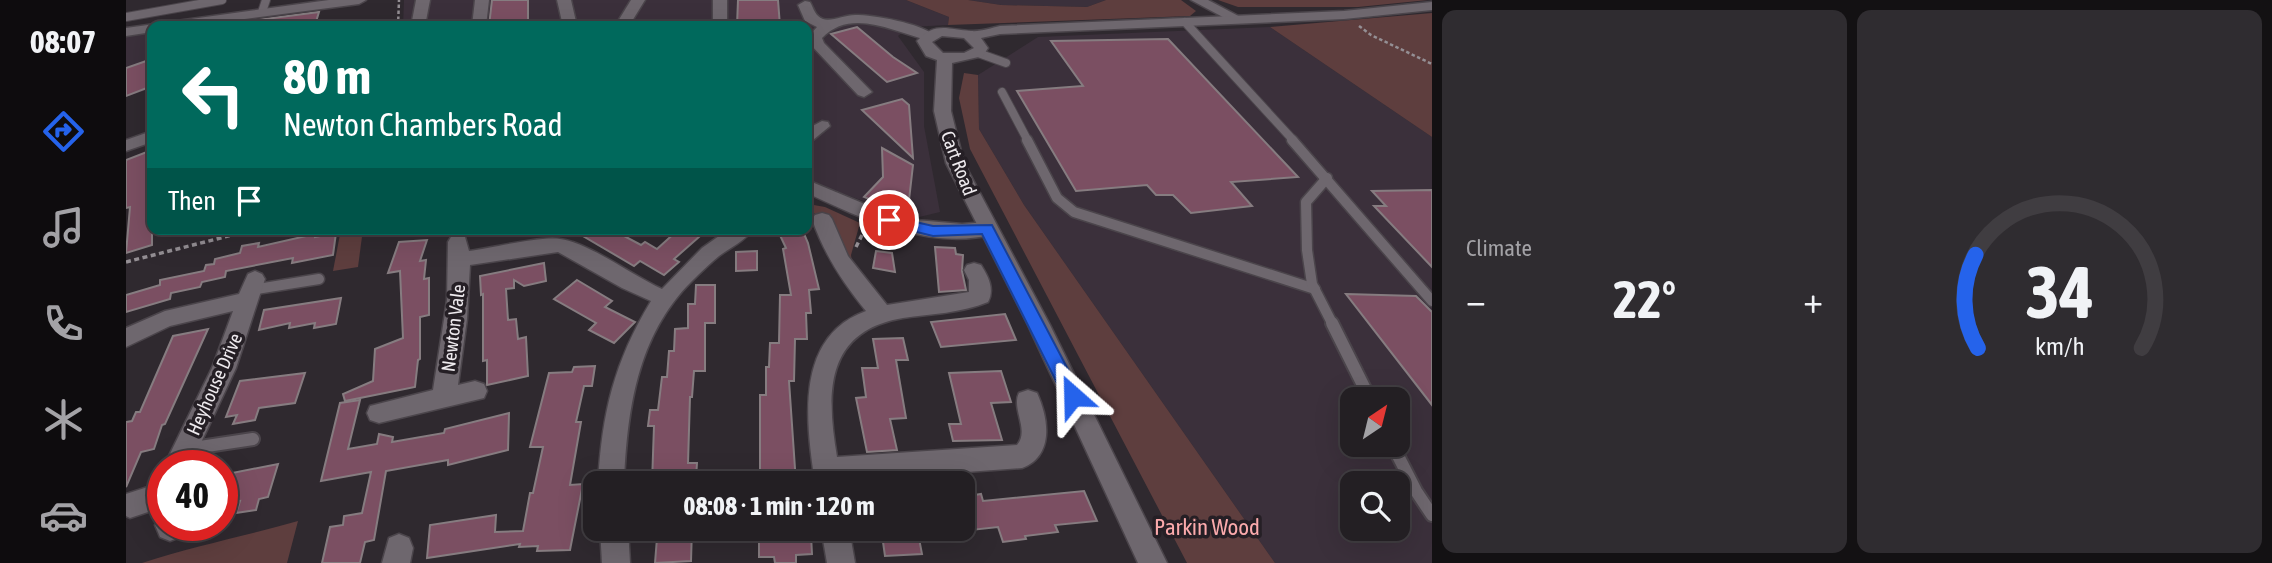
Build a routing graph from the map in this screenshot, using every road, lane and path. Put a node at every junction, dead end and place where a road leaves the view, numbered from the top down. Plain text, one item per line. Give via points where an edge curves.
1 (222, 0) edge
2 (359, 0) edge
3 (399, 0) edge
4 (423, 0) edge
5 (482, 0) edge
6 (565, 0) edge
7 (638, 0) edge
8 (720, 0) edge
9 (1198, 0) edge
10 (325, 2) edge
11 (805, 5) dead end
12 (190, 6) junction
13 (264, 6) edge
14 (1432, 6) edge
15 (1344, 15) junction
16 (126, 17) edge
17 (1239, 20) junction
18 (184, 21) edge
19 (193, 21) edge
20 (398, 21) edge
21 (419, 21) edge
22 (480, 21) edge
23 (569, 21) edge
24 (625, 21) edge
25 (720, 21) edge
26 (1185, 22) junction
27 (826, 26) junction
28 (147, 29) edge
29 (126, 32) edge
30 (928, 36) junction
31 (969, 36) junction
32 (978, 53) junction
33 (945, 57) junction
34 (1006, 63) dead end
35 (1432, 64) edge
36 (864, 92) dead end
37 (1002, 92) dead end
38 (822, 126) dead end
39 (812, 132) edge
40 (147, 138) edge
41 (126, 146) edge
42 (1327, 178) junction
43 (812, 188) edge
44 (873, 215) junction
45 (822, 219) dead end
46 (987, 229) junction
47 (232, 235) edge
48 (734, 235) edge
49 (563, 237) edge
50 (855, 254) dead end
51 (126, 262) edge
52 (974, 270) dead end
53 (319, 279) dead end
54 (1315, 289) junction
55 (251, 290) junction
56 (663, 298) junction
57 (1432, 301) edge
58 (882, 314) junction
59 (126, 338) edge
60 (1364, 387) edge
61 (475, 391) dead end
62 (444, 397) junction
63 (1028, 400) dead end
64 (379, 413) dead end
65 (253, 439) dead end
66 (184, 450) edge
67 (209, 450) edge
68 (1399, 457) edge
69 (611, 471) edge
70 (826, 471) edge
71 (876, 471) edge
72 (147, 499) edge
73 (130, 505) dead end
74 (1432, 514) edge
75 (615, 541) edge
76 (837, 541) edge
77 (616, 563) edge
78 (841, 563) edge
79 (1153, 563) edge

1 - 12 lane
2 - 10 street
3 - 20 path
4 - 21 street
5 - 22 street
6 - 23 street
7 - 24 street
8 - 25 street
9 - 17 street
10 - 13 street
11 - 27 street via 810,18
12 - 16 lane
12 - 18 lane
13 - 19 street
14 - 15 street
15 - 17 street
15 - 35 path via 1371,35
17 - 26 street
26 - 31 street via 1000,30
26 - 42 lane
27 - 30 street via 868,19
27 - 36 street via 815,37 817,44
28 - 29 street
30 - 31 street via 946,31
30 - 33 street via 924,41 927,49
31 - 32 street via 980,44
32 - 33 street
32 - 34 lane
33 - 46 street, Cart Road via 942,107 946,142
37 - 54 lane via 1063,205
38 - 39 street
40 - 41 street
42 - 54 lane via 1307,202 1307,250
42 - 57 lane
43 - 44 street
44 - 46 street via 933,231
44 - 50 path
45 - 58 street via 845,272
46 - 79 street, Cart Road
47 - 51 path
48 - 56 street
49 - 56 street, Newton Vale via 569,248
49 - 62 street, Newton Vale via 459,251
52 - 58 street via 982,290 974,299
53 - 55 lane
54 - 60 lane
55 - 59 street, Heyhouse Drive
55 - 66 street, Heyhouse Drive via 224,368
56 - 69 street via 646,324 622,389 612,434
58 - 70 street via 844,335 826,363 818,406
61 - 62 street, Newton Vale
62 - 64 street, Newton Vale
63 - 71 street via 1034,443 1023,456
65 - 67 lane
68 - 74 lane
72 - 73 street
75 - 77 street
76 - 78 street

